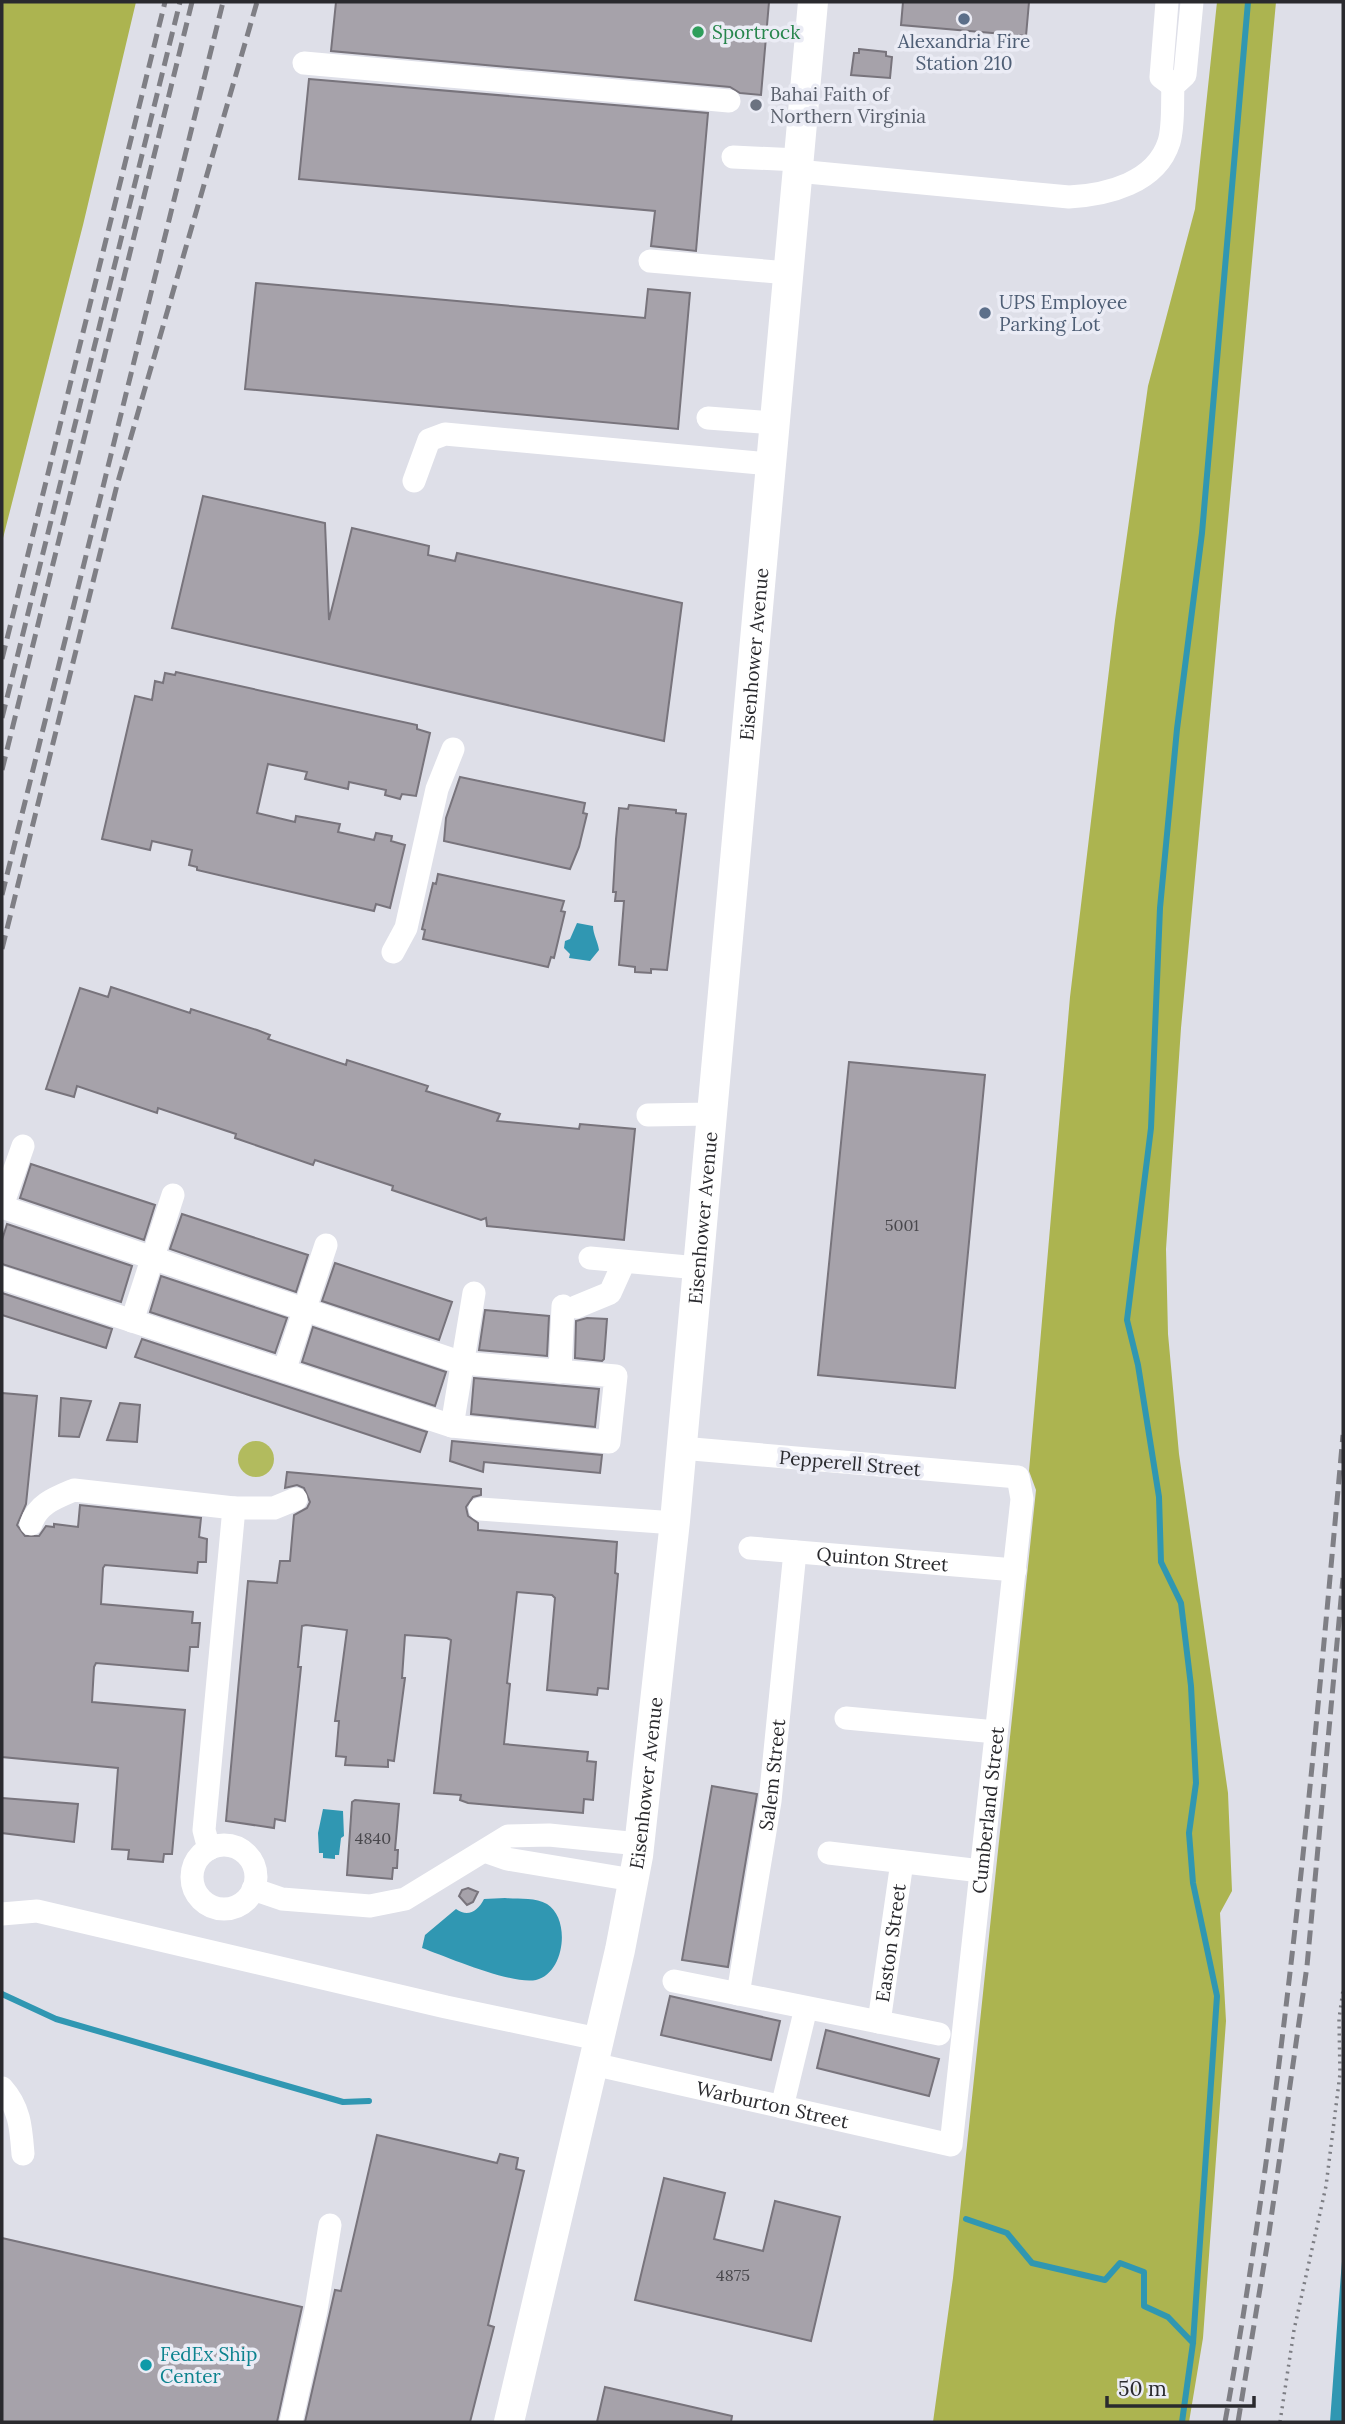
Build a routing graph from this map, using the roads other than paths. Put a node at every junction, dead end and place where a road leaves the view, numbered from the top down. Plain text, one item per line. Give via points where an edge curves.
1 (813, 2) edge
2 (1167, 2) edge
3 (1192, 2) edge
4 (304, 63) dead end
5 (1173, 86) junction
6 (729, 101) dead end
7 (733, 157) dead end
8 (798, 166) junction
9 (650, 261) dead end
10 (788, 273) junction
11 (708, 418) dead end
12 (775, 423) junction
13 (770, 464) junction
14 (414, 481) dead end
15 (453, 749) dead end
16 (393, 952) dead end
17 (712, 1114) junction
18 (648, 1115) dead end
19 (23, 1146) dead end
20 (173, 1195) dead end
21 (2, 1207) edge
22 (326, 1245) dead end
23 (153, 1258) junction
24 (590, 1258) dead end
25 (624, 1262) junction
26 (698, 1268) junction
27 (2, 1278) edge
28 (474, 1293) dead end
29 (304, 1310) junction
30 (132, 1321) junction
31 (462, 1363) junction
32 (284, 1371) junction
33 (560, 1371) junction
34 (452, 1426) junction
35 (681, 1448) junction
36 (1018, 1477) joint
37 (296, 1499) dead end
38 (234, 1508) junction
39 (480, 1509) dead end
40 (675, 1523) junction
41 (30, 1524) dead end
42 (750, 1548) dead end
43 (795, 1552) junction
44 (1015, 1570) junction
45 (846, 1718) dead end
46 (996, 1732) junction
47 (639, 1844) junction
48 (209, 1849) junction
49 (486, 1852) junction
50 (829, 1853) dead end
51 (902, 1862) junction
52 (981, 1871) junction
53 (633, 1880) junction
54 (253, 1889) junction
55 (2, 1914) edge
56 (674, 1981) dead end
57 (738, 1994) junction
58 (806, 2008) junction
59 (879, 2022) junction
60 (939, 2034) dead end
61 (596, 2051) junction
62 (2, 2088) edge
63 (782, 2107) junction
64 (951, 2145) joint
65 (23, 2154) dead end
66 (330, 2225) dead end
67 (291, 2422) edge
68 (509, 2422) edge

1 - 8 main road, Eisenhower Avenue
2 - 5 street via 1161,77
3 - 5 street via 1185,75
4 - 6 street
5 - 8 street via 1169,142 1145,176 1100,196 1069,197
7 - 8 street
8 - 10 main road, Eisenhower Avenue
9 - 10 street
10 - 12 main road, Eisenhower Avenue
11 - 12 street
12 - 13 main road, Eisenhower Avenue
13 - 14 street via 445,434 429,440
13 - 17 main road, Eisenhower Avenue
15 - 16 street via 437,789 406,928
17 - 18 street
17 - 26 main road, Eisenhower Avenue
19 - 21 street
20 - 23 street
21 - 23 street
22 - 29 street
23 - 29 street
23 - 30 street
24 - 25 street
25 - 26 street
25 - 33 street via 610,1293 570,1306
26 - 35 main road, Eisenhower Avenue
27 - 30 street
28 - 31 street
29 - 31 street
29 - 32 street
30 - 32 street
31 - 33 street
31 - 34 street
32 - 34 street
33 - 34 street via 616,1376 609,1442
35 - 36 street, Pepperell Street
35 - 40 main road, Eisenhower Avenue
36 - 44 street, Cumberland Street via 1022,1499
37 - 38 street via 274,1508
38 - 41 street via 74,1490 50,1500 35,1512
38 - 48 street via 204,1830
39 - 40 street
40 - 47 main road, Eisenhower Avenue
42 - 43 street, Quinton Street
43 - 44 street, Quinton Street
43 - 57 street, Salem Street via 770,1801
44 - 46 street, Cumberland Street
45 - 46 street
46 - 52 street, Cumberland Street
47 - 49 street via 508,1836
47 - 53 main road, Eisenhower Avenue
48 - 54 street via 224,1845 244,1852 255,1869
48 - 54 street via 197,1859 191,1879 200,1899 229,1909 248,1899
49 - 53 street
49 - 54 street via 405,1899 370,1906 282,1899
50 - 51 street
51 - 52 street
51 - 59 street, Easton Street
52 - 64 street, Cumberland Street
53 - 61 main road, Eisenhower Avenue
55 - 61 street, Warburton Street via 37,1911
56 - 57 street
57 - 58 street
58 - 59 street
58 - 63 street
59 - 60 street
61 - 63 street, Warburton Street
61 - 68 main road, Eisenhower Avenue
62 - 65 street via 17,2110
63 - 64 street, Warburton Street
66 - 67 street

